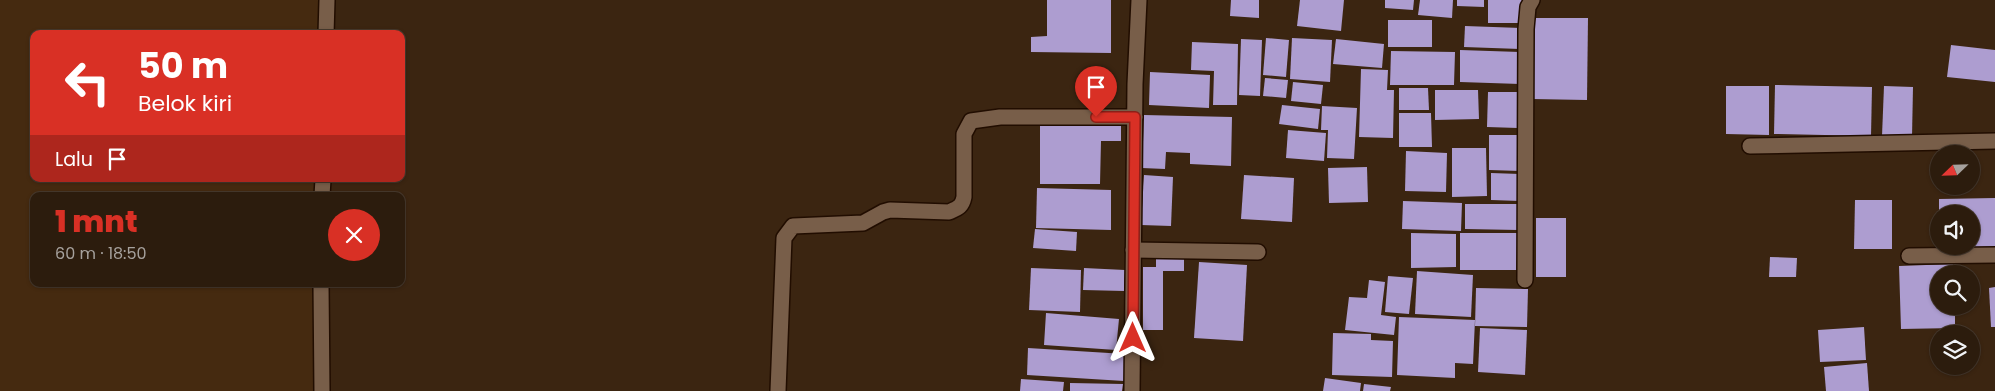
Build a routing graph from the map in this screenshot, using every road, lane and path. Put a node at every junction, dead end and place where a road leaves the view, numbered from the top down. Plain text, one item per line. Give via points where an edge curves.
1 (326, 0) edge
2 (1139, 0) edge
3 (1532, 0) edge
4 (326, 30) edge
5 (1135, 117) junction
6 (1995, 142) edge
7 (1750, 146) dead end
8 (1133, 250) junction
9 (1258, 252) dead end
10 (1995, 255) edge
11 (1909, 256) dead end
12 (1525, 280) dead end
13 (321, 287) edge
14 (322, 391) edge
15 (778, 391) edge
16 (1132, 391) edge

1 - 4 street
2 - 5 street
3 - 12 street via 1526,29
5 - 8 street
5 - 15 street via 1000,117 971,121 964,134 964,197 958,208 949,212 890,210 863,223 793,226 784,238
6 - 7 street
8 - 9 street
8 - 16 street
10 - 11 street
13 - 14 street

